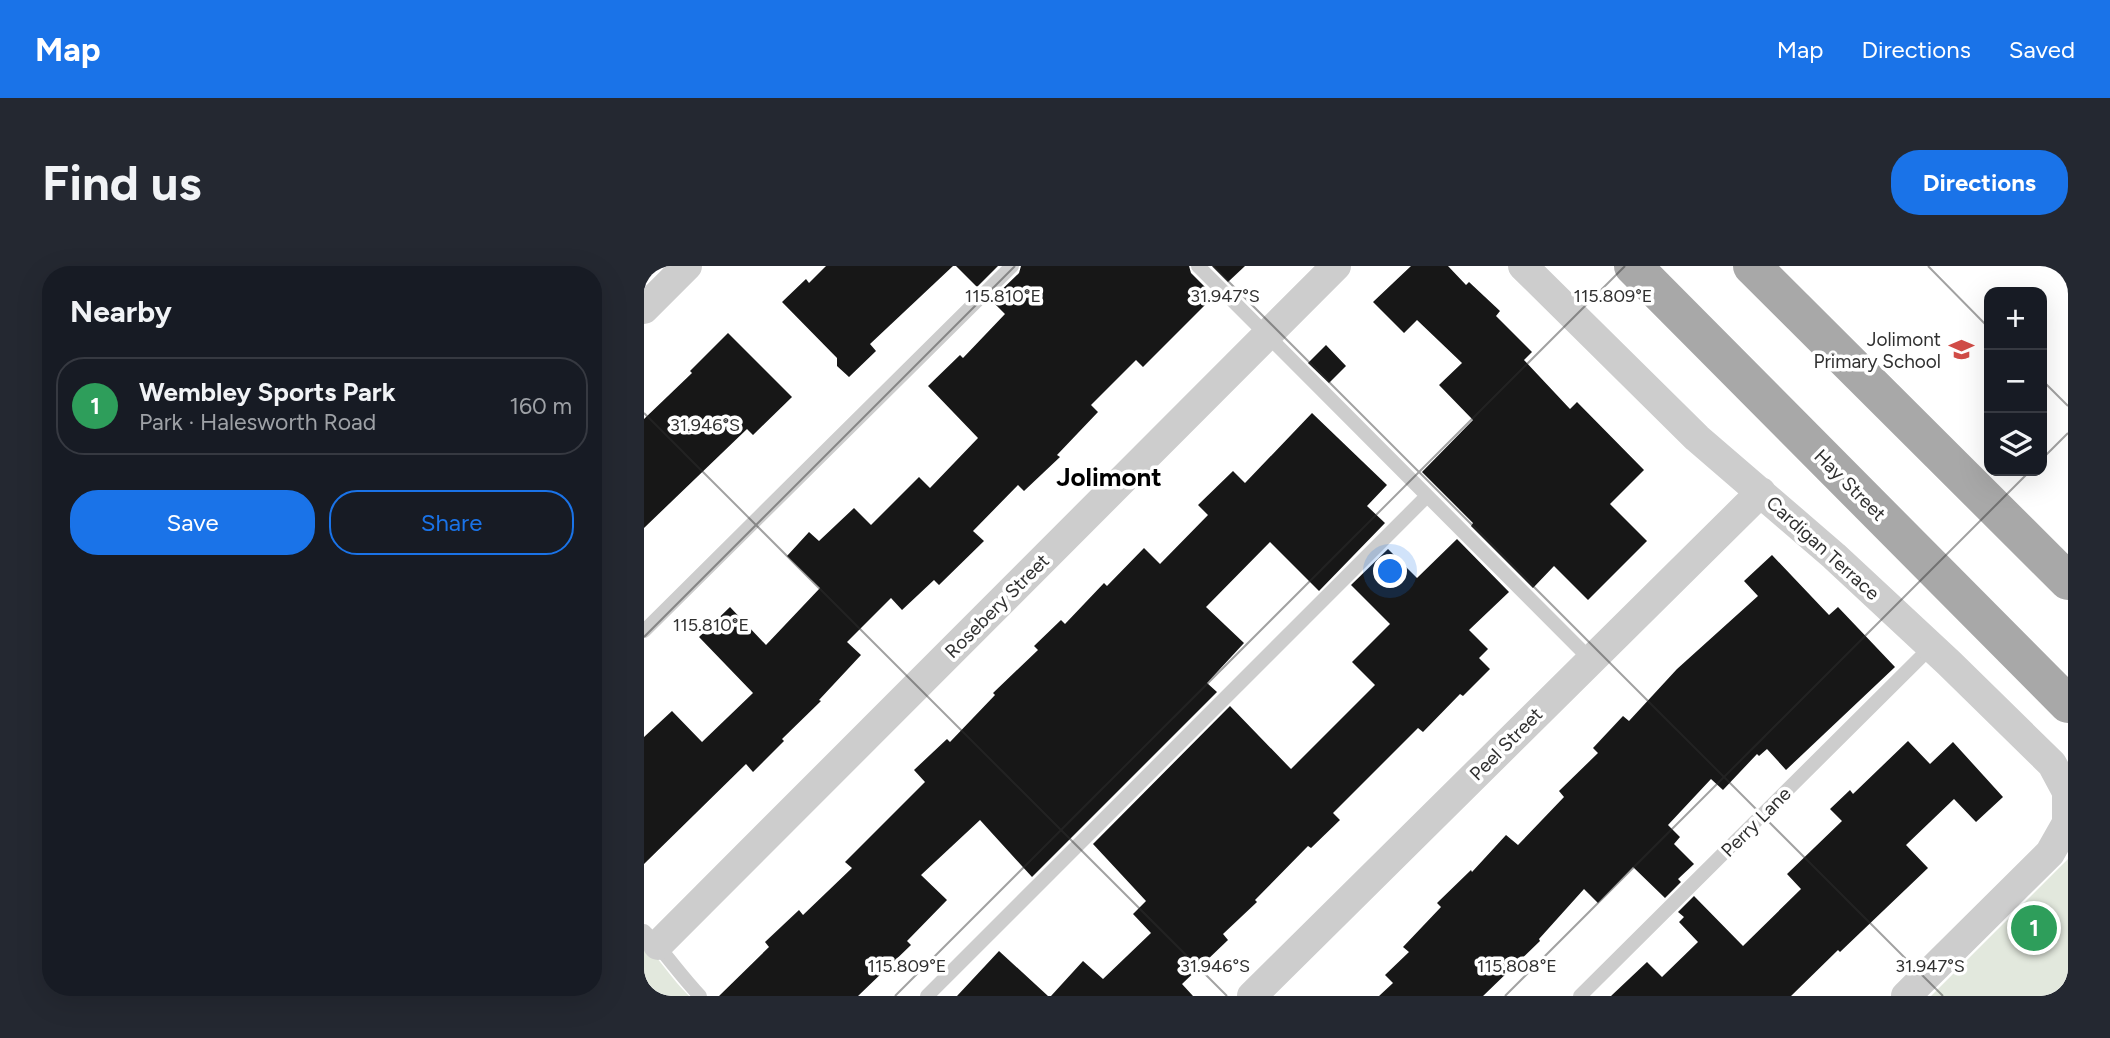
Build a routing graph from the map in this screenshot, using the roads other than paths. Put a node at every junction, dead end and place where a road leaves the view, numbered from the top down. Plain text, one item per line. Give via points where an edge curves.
1 (687, 266) edge
2 (1013, 266) edge
3 (1199, 266) edge
4 (1336, 266) edge
5 (1523, 266) edge
6 (1633, 266) edge
7 (1752, 266) edge
8 (644, 309) edge
9 (1267, 335) junction
10 (1761, 492) junction
11 (1427, 496) junction
12 (2068, 581) edge
13 (644, 631) edge
14 (1931, 647) junction
15 (1591, 660) junction
16 (2068, 704) edge
17 (651, 938) edge
18 (700, 996) edge
19 (927, 996) edge
20 (1252, 996) edge
21 (1580, 996) edge
22 (1906, 996) edge

1 - 8 street
2 - 13 lane
3 - 9 lane
4 - 9 street, Rosebery Street
5 - 10 street, Cardigan Terrace via 1697,438
6 - 16 main road, Hay Street
7 - 12 main road
9 - 11 lane
9 - 17 street, Rosebery Street
10 - 14 street, Cardigan Terrace
10 - 15 street, Peel Street
11 - 15 lane
11 - 19 lane
14 - 21 lane, Perry Lane
14 - 22 street, Cardigan Terrace via 2052,764 2067,792 2067,822 2050,853
15 - 20 street, Peel Street
17 - 18 lane

